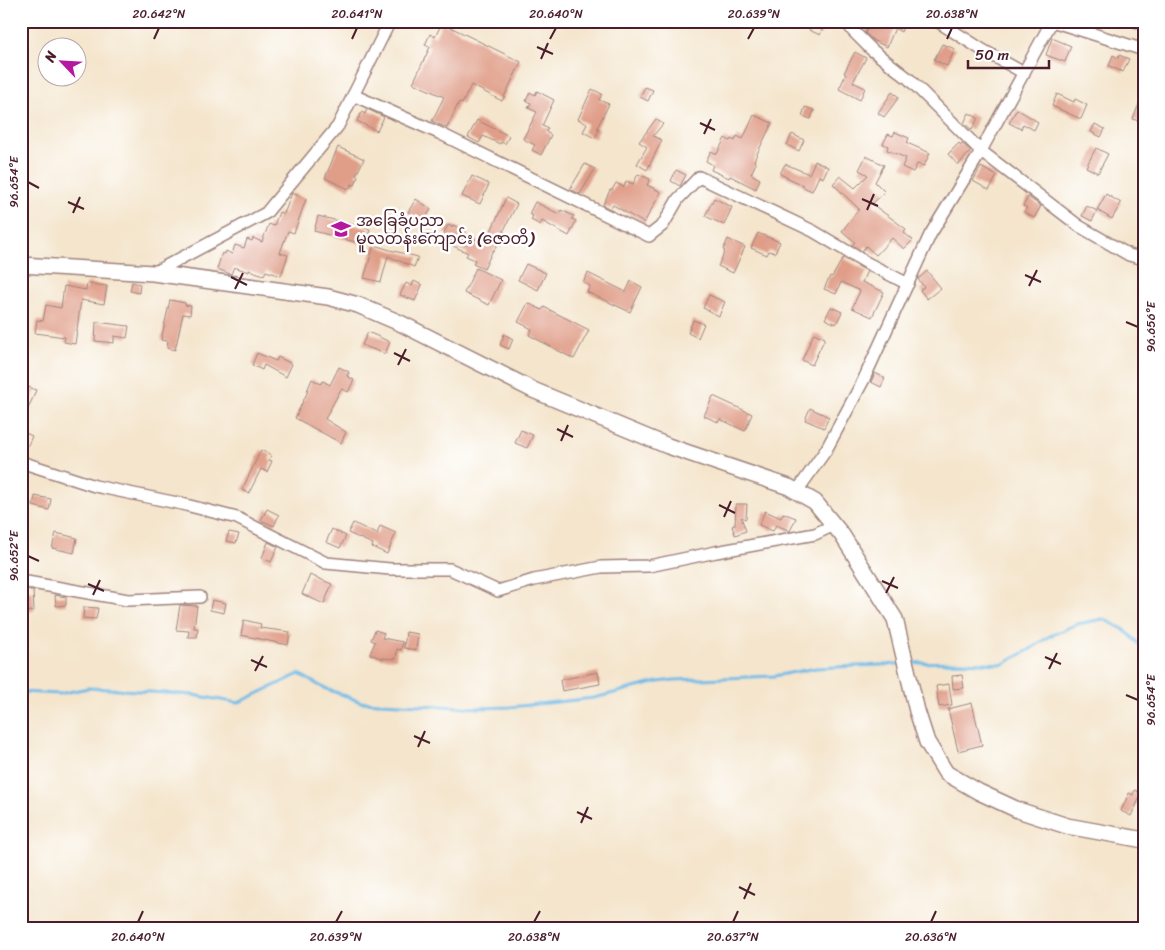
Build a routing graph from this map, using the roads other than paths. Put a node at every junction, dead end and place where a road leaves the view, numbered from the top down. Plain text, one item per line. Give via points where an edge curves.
1 (390, 21) edge
2 (846, 21) edge
3 (937, 21) edge
4 (1052, 21) edge
5 (1144, 50) edge
6 (1024, 73) junction
7 (353, 95) junction
8 (981, 151) junction
9 (1144, 259) edge
10 (21, 265) edge
11 (153, 273) junction
12 (908, 284) junction
13 (21, 462) edge
14 (797, 491) junction
15 (834, 525) junction
16 (21, 581) edge
17 (200, 597) dead end
18 (1144, 840) edge

1 - 7 street
2 - 8 street via 852,31 909,79
3 - 6 street
4 - 5 street
4 - 6 street
6 - 8 street
7 - 11 street via 338,126 266,213
7 - 12 street via 439,132 649,236 662,226 678,199 698,177 813,231
8 - 9 street via 1079,226
8 - 12 street via 930,235
10 - 11 main road
11 - 14 main road via 328,297 358,305 533,390 668,446
12 - 14 street via 863,381 826,450
13 - 15 street via 95,486 237,518 326,563 390,569 450,569 498,591 534,580 601,567 649,566 815,534
14 - 15 main road via 815,502
15 - 18 main road via 894,619 927,742 946,773 1018,810 1067,826
16 - 17 street via 128,600

